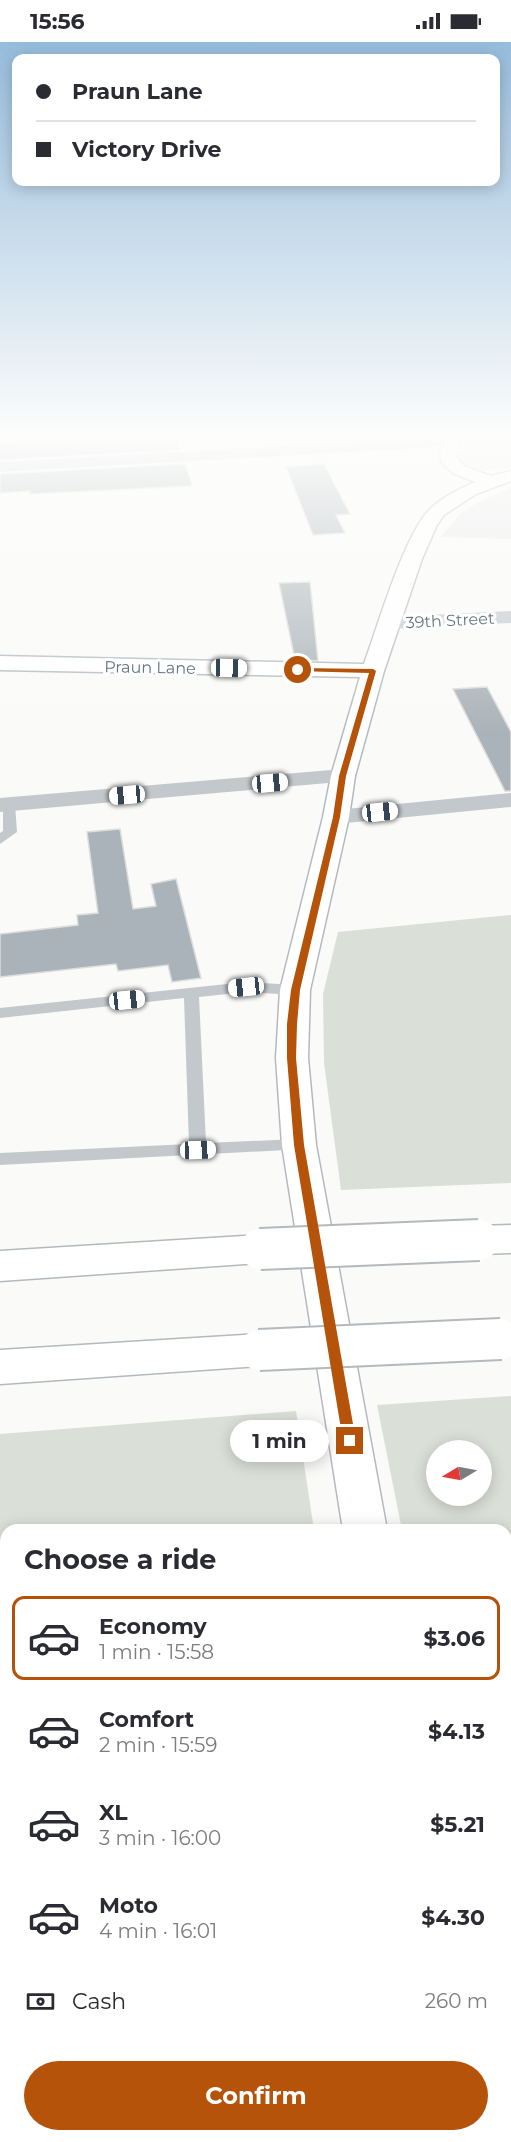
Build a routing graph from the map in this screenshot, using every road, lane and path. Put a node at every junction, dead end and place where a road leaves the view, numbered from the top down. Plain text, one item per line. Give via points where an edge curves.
1 (422, 537) edge
2 (511, 617) edge
3 (389, 623) junction
4 (0, 663) edge
5 (373, 671) junction
6 (343, 776) junction
7 (511, 800) edge
8 (4, 805) edge
9 (336, 817) junction
10 (0, 840) edge
11 (295, 990) junction
12 (191, 993) junction
13 (0, 1013) edge
14 (299, 1145) junction
15 (198, 1150) junction
16 (0, 1159) edge
17 (495, 1240) edge
18 (0, 1266) edge
19 (506, 1338) edge
20 (0, 1368) edge
21 (364, 1524) edge

1 - 3 main road
2 - 3 street, 39th Street
3 - 5 main road
4 - 5 main road, Praun Lane
5 - 6 main road
6 - 8 street
6 - 9 main road
7 - 9 street
8 - 10 lane via 10,832
9 - 11 main road
11 - 12 lane via 246,987
11 - 14 main road via 292,1058
12 - 13 lane
12 - 15 lane
14 - 15 lane
14 - 21 main road
15 - 16 lane
17 - 18 main road, bridge via 260,1249
19 - 20 main road, bridge

